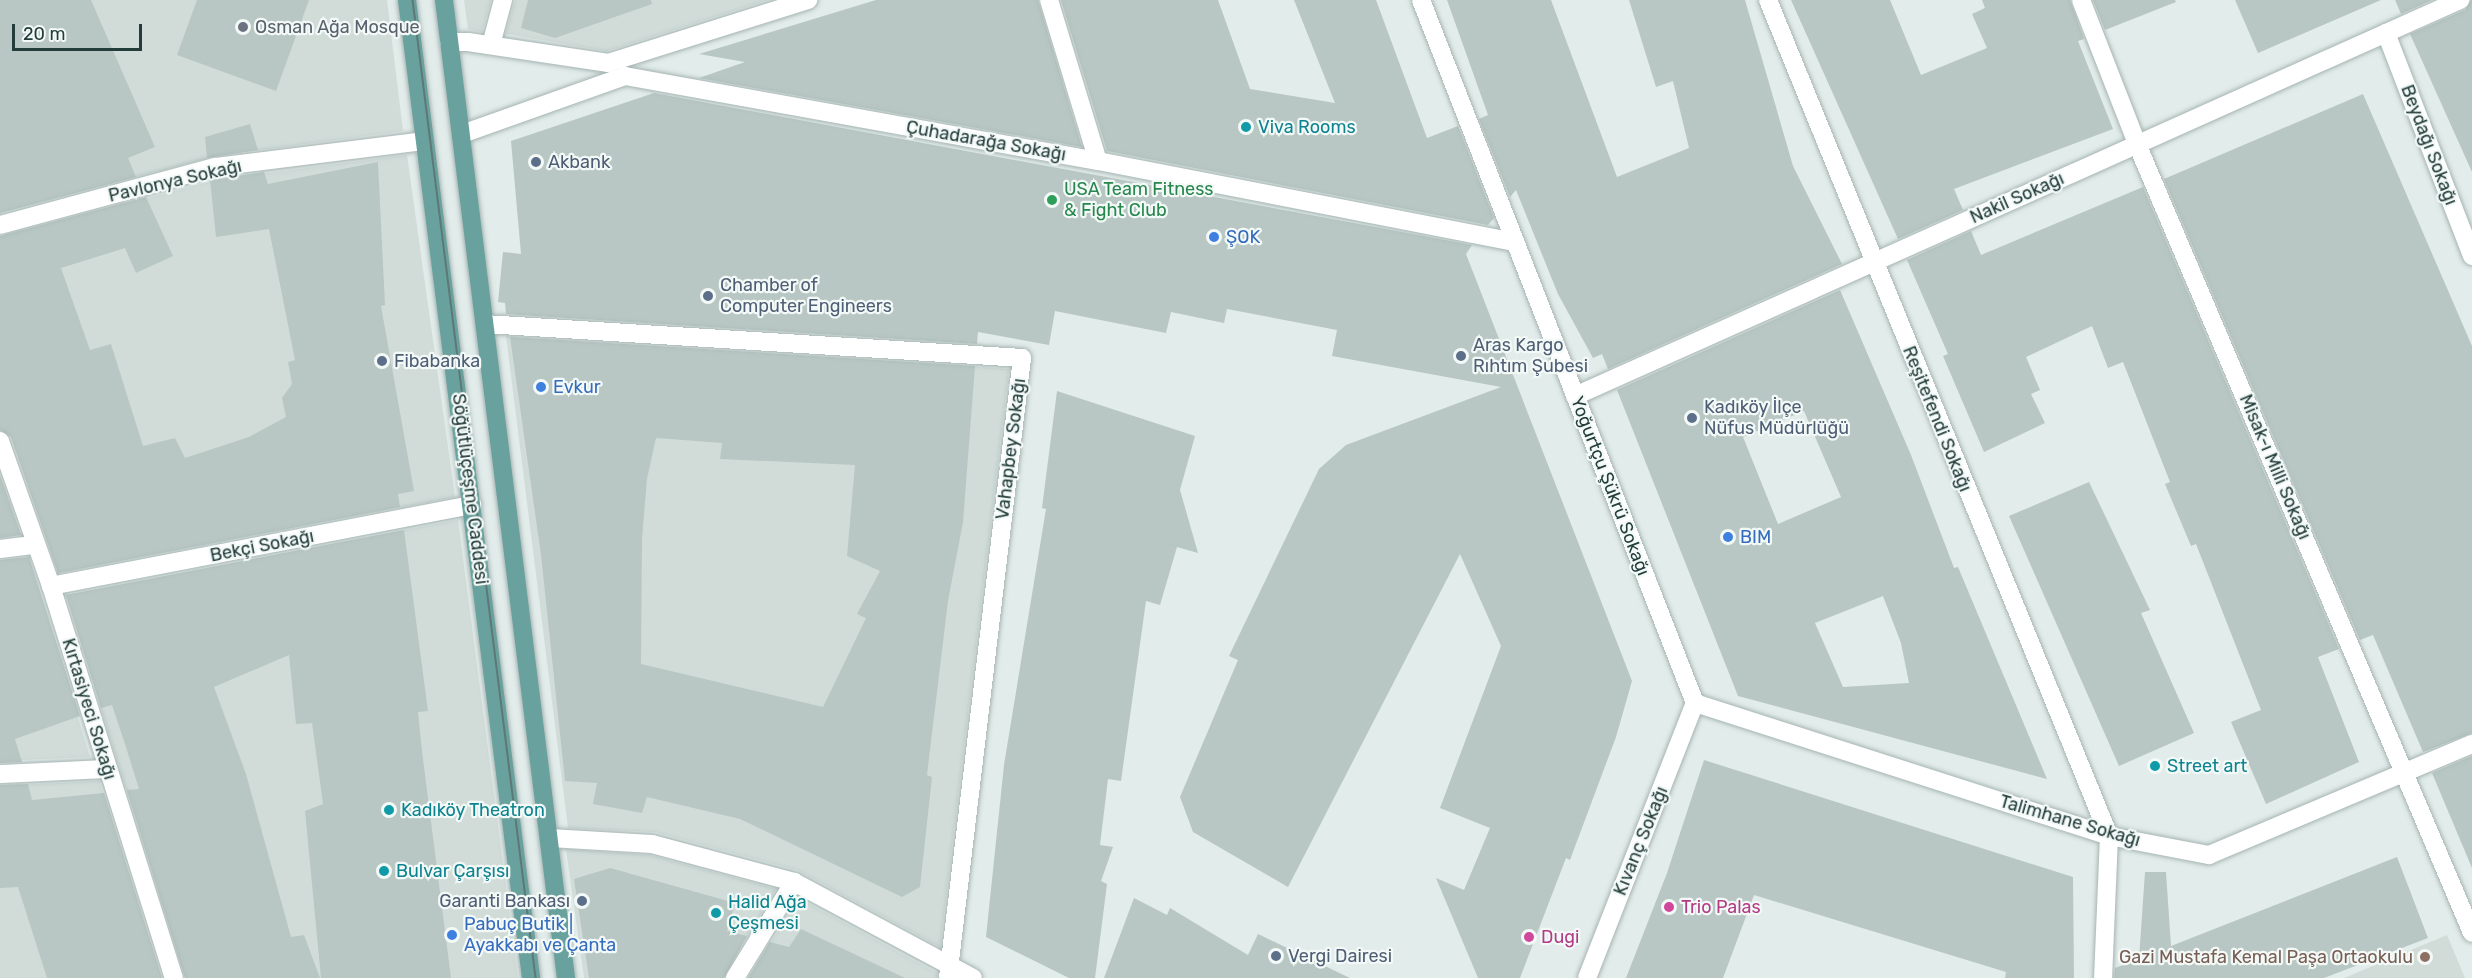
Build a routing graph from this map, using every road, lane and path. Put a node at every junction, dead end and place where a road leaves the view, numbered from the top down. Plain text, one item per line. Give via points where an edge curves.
1 (407, 0) edge
2 (444, 0) edge
3 (502, 0) edge
4 (808, 0) edge
5 (1049, 0) edge
6 (1421, 0) edge
7 (1768, 0) edge
8 (2081, 0) edge
9 (2460, 0) edge
10 (2385, 33) junction
11 (449, 42) junction
12 (491, 45) junction
13 (462, 134) junction
14 (424, 141) junction
15 (2137, 144) junction
16 (1098, 160) junction
17 (0, 225) edge
18 (1515, 242) junction
19 (2472, 256) edge
20 (1872, 263) junction
21 (485, 324) junction
22 (1575, 396) junction
23 (0, 441) edge
24 (472, 505) junction
25 (35, 545) junction
26 (0, 549) edge
27 (51, 586) junction
28 (1695, 703) junction
29 (2472, 744) edge
30 (107, 769) junction
31 (2406, 772) junction
32 (0, 774) edge
33 (2109, 836) junction
34 (550, 838) junction
35 (794, 882) junction
36 (2472, 933) edge
37 (949, 972) edge
38 (174, 978) edge
39 (531, 978) edge
40 (566, 978) edge
41 (735, 978) edge
42 (973, 978) edge
43 (1587, 978) edge
44 (2103, 978) edge

1 - 14 main road, Söğütlüçeşme Caddesi
2 - 11 main road, Söğütlüçeşme Caddesi
3 - 12 street
4 - 12 street via 608,63
5 - 16 street
6 - 18 street, Yoğurtçu Şükrü Sokağı
7 - 20 street, Reşitefendi Sokağı
8 - 15 street, Misak-ı Milli Sokağı
9 - 10 street, Nakil Sokağı
10 - 15 street, Nakil Sokağı
10 - 19 street, Beydağı Sokağı
11 - 12 street
11 - 13 main road, Söğütlüçeşme Caddesi
13 - 16 street, Çuhadarağa Sokağı via 625,76
13 - 21 main road, Söğütlüçeşme Caddesi
14 - 17 street, Pavlonya Sokağı via 215,167
14 - 24 main road, Söğütlüçeşme Caddesi
15 - 20 street, Nakil Sokağı
15 - 31 street, Misak-ı Milli Sokağı
16 - 18 street, Çuhadarağa Sokağı
18 - 22 street, Yoğurtçu Şükrü Sokağı
20 - 22 street, Nakil Sokağı
20 - 33 street, Reşitefendi Sokağı
21 - 34 main road, Söğütlüçeşme Caddesi
21 - 37 street, Vahapbey Sokağı via 1022,358
22 - 28 street, Yoğurtçu Şükrü Sokağı
23 - 25 street, Kırtasiyeci Sokağı
24 - 27 street, Bekçi Sokağı
24 - 39 main road, Söğütlüçeşme Caddesi
25 - 26 street
25 - 27 street, Kırtasiyeci Sokağı
27 - 30 street, Kırtasiyeci Sokağı
28 - 33 street, Talimhane Sokağı
28 - 43 street, Kıvanç Sokağı
29 - 31 street, Talimhane Sokağı
30 - 32 street
30 - 38 street, Kırtasiyeci Sokağı
31 - 33 street, Talimhane Sokağı via 2209,855
31 - 36 street, Misak-ı Milli Sokağı
33 - 44 street
34 - 35 street via 652,844
34 - 40 main road, Söğütlüçeşme Caddesi
35 - 37 street
35 - 41 street
37 - 42 street

